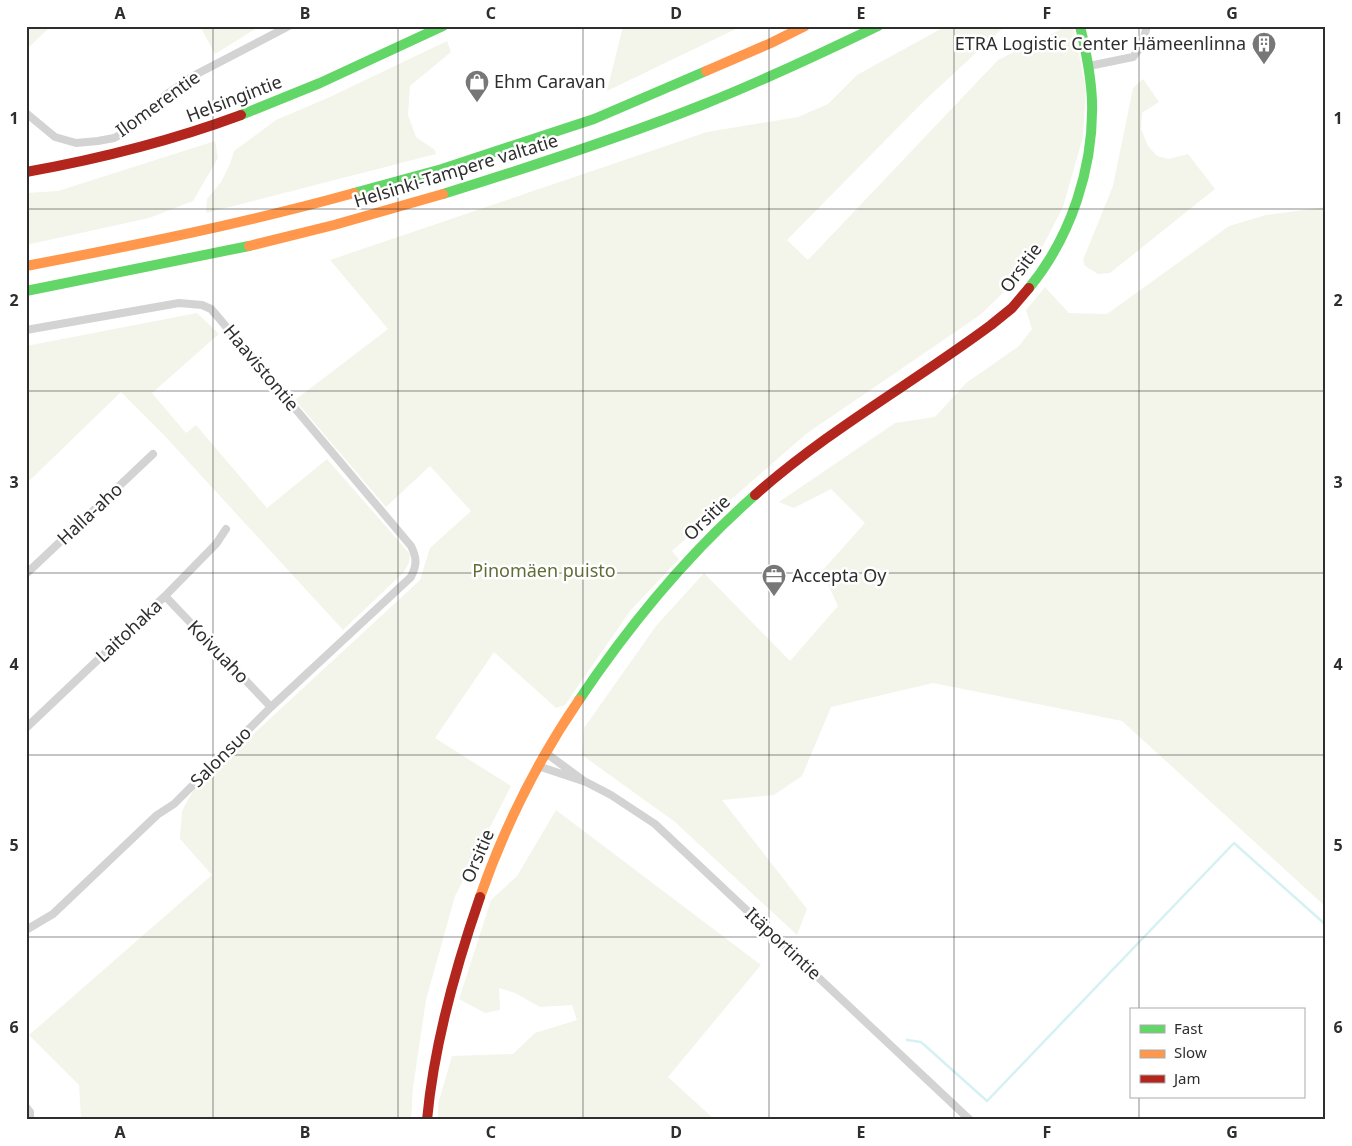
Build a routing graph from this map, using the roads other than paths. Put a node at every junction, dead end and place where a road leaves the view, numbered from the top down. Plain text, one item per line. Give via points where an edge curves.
1 (289, 26) edge
2 (443, 26) edge
3 (805, 26) edge
4 (878, 26) edge
5 (1080, 26) edge
6 (1147, 26) edge
7 (1089, 66) junction
8 (26, 113) edge
9 (26, 172) edge
10 (26, 266) edge
11 (26, 291) edge
12 (26, 330) edge
13 (153, 454) dead end
14 (226, 530) dead end
15 (26, 574) edge
16 (411, 577) joint
17 (165, 596) junction
18 (271, 707) junction
19 (26, 728) edge
20 (546, 753) junction
21 (538, 766) junction
22 (586, 782) junction
23 (26, 930) edge
24 (26, 1107) edge
25 (966, 1118) edge
26 (30, 1120) edge
27 (427, 1120) edge

1 - 8 street, Ilomerentie via 193,76 167,94 129,130 114,138 76,142 55,137
2 - 9 main road, Helsingintie via 236,117 113,155
3 - 10 main road, Helsinki-Tampere valtatie via 594,118 442,169 285,212
4 - 11 main road, Helsinki-Tampere valtatie via 678,115 477,183 376,214 291,235
5 - 7 main road, Orsitie
6 - 7 street via 1142,45 1133,57
7 - 20 main road, Orsitie via 1093,120 1085,179 1074,213 1034,282 1010,309 984,330 832,434 740,508 653,598 617,643
12 - 16 street, Haavistontie via 179,302 202,305 211,310 411,546 416,567
13 - 15 street, Halla-aho
14 - 17 street, Laitohaka
16 - 18 street, Salonsuo
17 - 18 street, Koivuaho
17 - 19 street, Laitohaka
18 - 23 street, Salonsuo via 174,804 157,815 53,914
20 - 21 main road, Orsitie
20 - 22 street, Itäportintie
21 - 22 street, Itäportintie
21 - 27 main road, Orsitie via 510,822 468,925 440,1037
22 - 25 street, Itäportintie via 655,824
24 - 26 street

